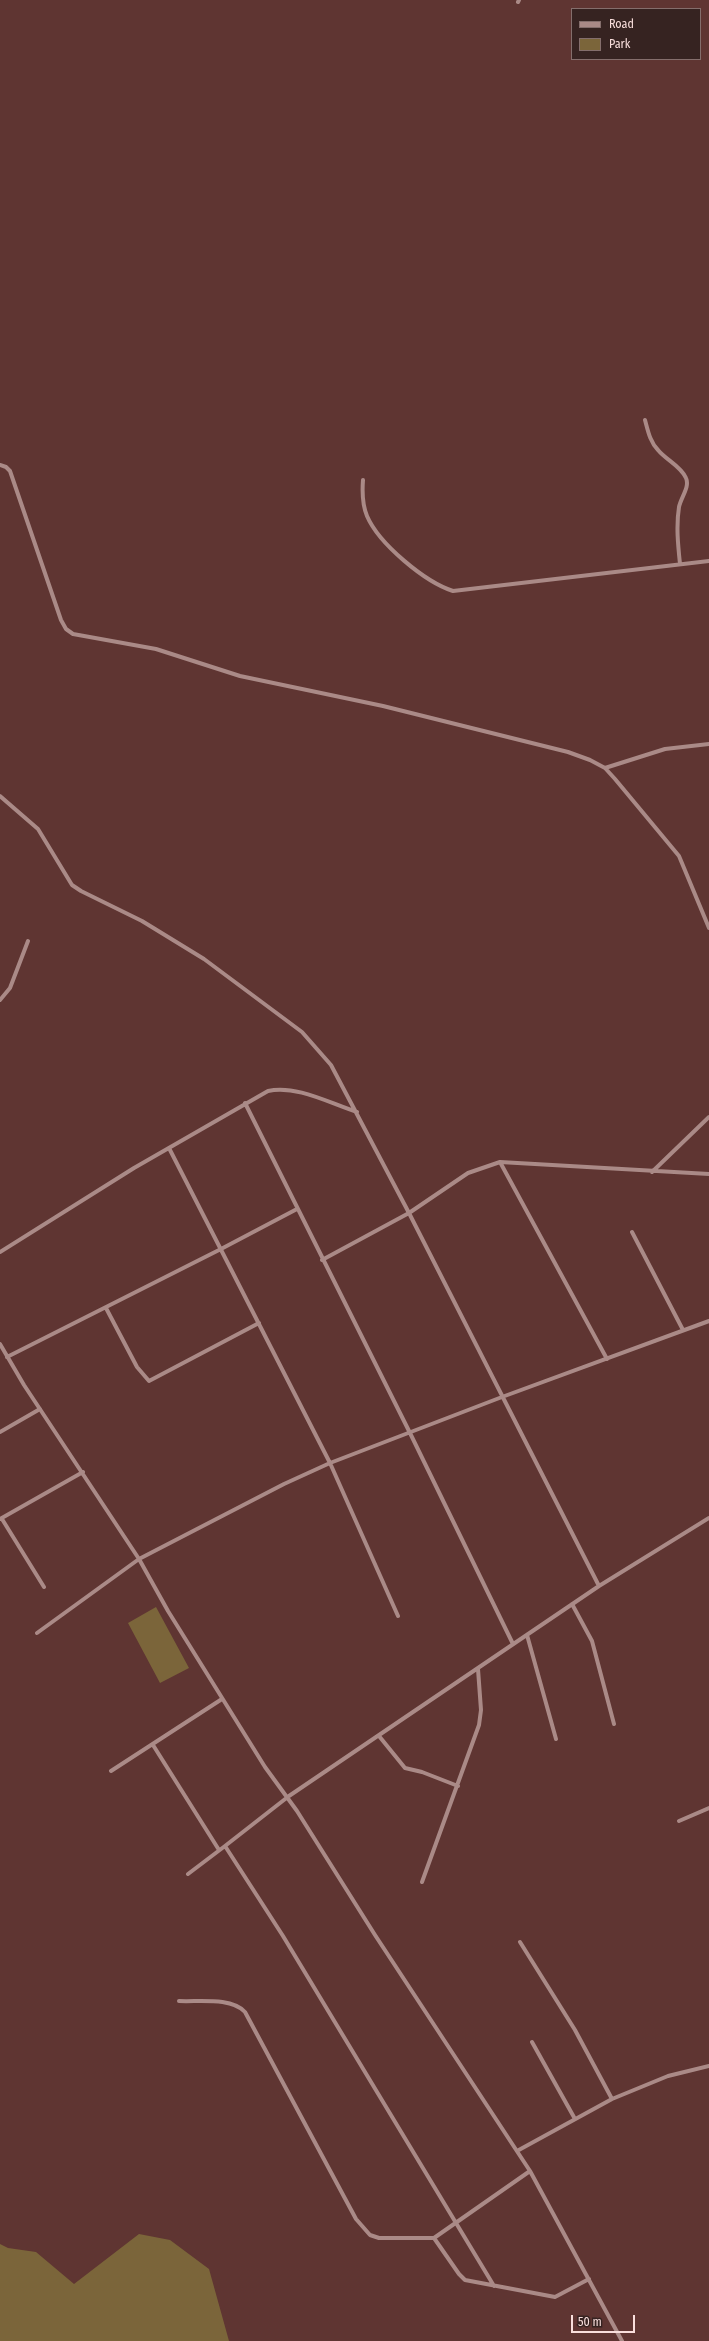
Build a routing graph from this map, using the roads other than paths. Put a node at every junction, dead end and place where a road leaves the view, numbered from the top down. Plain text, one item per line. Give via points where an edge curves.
1 (645, 420) dead end
2 (0, 465) edge
3 (363, 480) dead end
4 (709, 562) edge
5 (680, 564) junction
6 (709, 744) edge
7 (605, 768) junction
8 (0, 796) edge
9 (709, 928) edge
10 (28, 941) dead end
11 (0, 1000) edge
12 (245, 1103) junction
13 (357, 1112) junction
14 (709, 1117) edge
15 (169, 1148) junction
16 (500, 1162) junction
17 (652, 1172) junction
18 (709, 1174) edge
19 (297, 1209) junction
20 (409, 1213) junction
21 (632, 1232) dead end
22 (221, 1249) junction
23 (0, 1252) edge
24 (322, 1260) junction
25 (106, 1308) junction
26 (709, 1321) edge
27 (259, 1323) junction
28 (683, 1330) junction
29 (0, 1344) edge
30 (2, 1353) edge
31 (7, 1357) junction
32 (607, 1359) junction
33 (502, 1397) junction
34 (40, 1409) junction
35 (0, 1432) edge
36 (410, 1433) junction
37 (330, 1463) junction
38 (82, 1472) junction
39 (709, 1518) edge
40 (1, 1519) edge
41 (139, 1559) junction
42 (44, 1586) dead end
43 (599, 1586) junction
44 (572, 1604) junction
45 (398, 1616) dead end
46 (37, 1633) dead end
47 (527, 1635) junction
48 (513, 1644) junction
49 (478, 1669) junction
50 (222, 1699) junction
51 (614, 1724) dead end
52 (379, 1736) junction
53 (556, 1739) dead end
54 (153, 1745) junction
55 (111, 1771) dead end
56 (458, 1786) junction
57 (286, 1798) junction
58 (709, 1808) edge
59 (678, 1821) dead end
60 (225, 1846) junction
61 (219, 1850) junction
62 (188, 1874) dead end
63 (422, 1882) dead end
64 (520, 1942) dead end
65 (179, 2001) dead end
66 (532, 2042) dead end
67 (709, 2066) edge
68 (612, 2099) junction
69 (575, 2119) junction
70 (517, 2151) junction
71 (530, 2171) junction
72 (456, 2222) junction
73 (434, 2238) junction
74 (589, 2280) junction
75 (494, 2286) junction
76 (622, 2341) edge

1 - 5 street via 651,442 683,472 686,479 687,485 676,522
2 - 7 street via 10,471 61,620 66,629 73,634 156,649 240,676 479,728 568,752
3 - 5 street via 363,503 368,518 378,533 397,554 428,578 454,591 589,577
4 - 5 street
6 - 7 street via 665,749
7 - 9 street via 675,848 685,866
8 - 13 street via 38,829 72,885 142,921 193,952 302,1032 332,1065
10 - 11 street via 10,988
12 - 13 street via 268,1090 283,1089
12 - 15 street
12 - 19 street
13 - 20 street
14 - 17 street
15 - 22 street
15 - 23 street
16 - 17 street
16 - 20 street via 468,1173
16 - 32 street
17 - 18 street
19 - 22 street
19 - 24 street
20 - 24 street
20 - 33 street
21 - 28 street
22 - 25 street
22 - 27 street
24 - 36 street
25 - 27 street via 137,1367 149,1381
25 - 31 street
26 - 28 street
27 - 37 street
28 - 32 street
29 - 30 street
30 - 31 street
31 - 34 street
32 - 33 street
33 - 36 street
33 - 43 street
34 - 35 street
34 - 38 street
36 - 37 street
36 - 48 street
37 - 41 street via 245,1503
37 - 45 street
38 - 40 street
38 - 41 street
39 - 43 street
40 - 42 street
41 - 46 street
41 - 50 street
43 - 44 street
44 - 47 street
44 - 51 street via 592,1641
47 - 48 street
47 - 53 street
48 - 49 street
49 - 52 street
49 - 56 street via 480,1717
50 - 54 street
50 - 57 street
52 - 56 street via 405,1768
52 - 57 street
54 - 55 street
54 - 61 street
56 - 63 street
57 - 60 street
57 - 70 street via 297,1811
58 - 59 street
60 - 61 street
60 - 72 street via 283,1936
61 - 62 street
64 - 68 street via 575,2030
65 - 73 street via 232,2004 245,2012 356,2219 370,2235 379,2238
66 - 69 street
67 - 68 street via 668,2076
68 - 69 street
69 - 70 street
70 - 71 street
71 - 72 street
71 - 74 street
72 - 73 street
72 - 75 street
73 - 75 street via 463,2279
74 - 75 street via 557,2297
74 - 76 street

